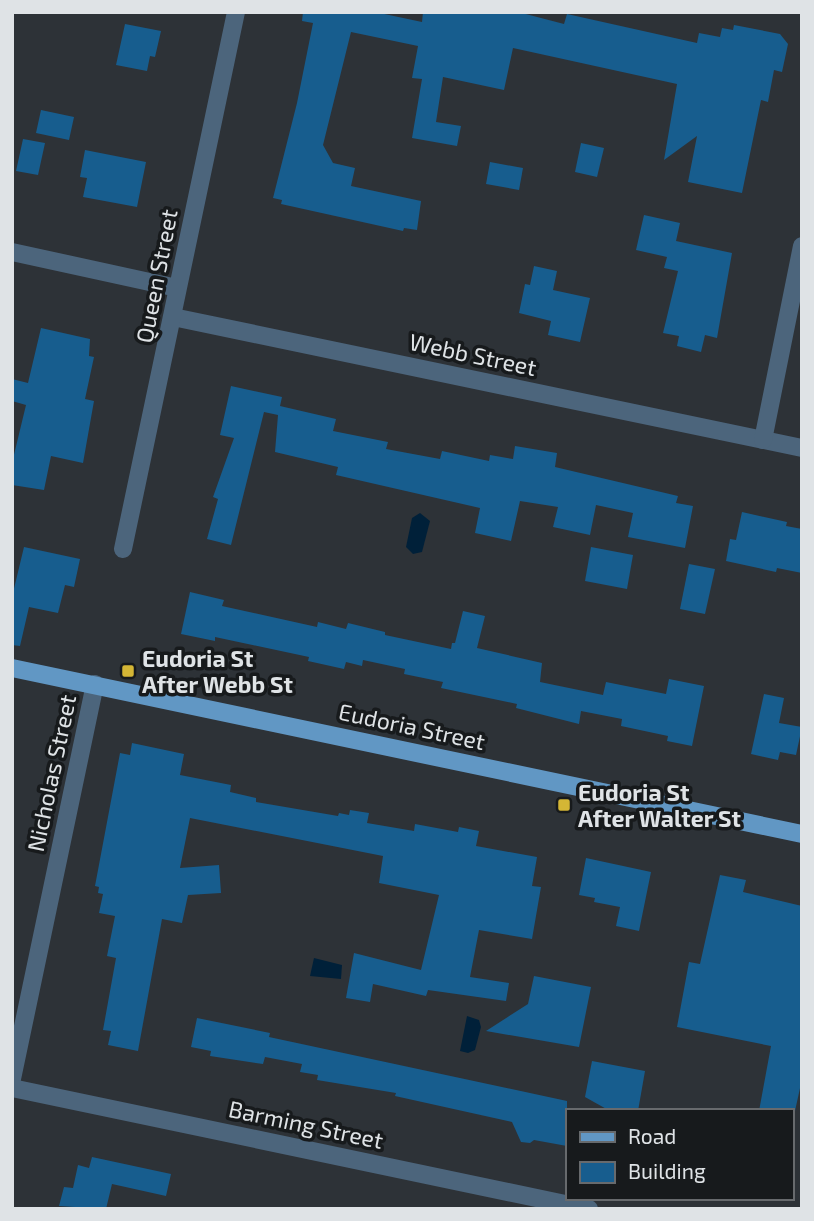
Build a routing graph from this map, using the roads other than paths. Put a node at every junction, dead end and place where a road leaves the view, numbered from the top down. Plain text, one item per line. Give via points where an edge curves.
1 (236, 12) edge
2 (802, 246) edge
3 (12, 252) edge
4 (177, 288) junction
5 (173, 317) junction
6 (763, 440) junction
7 (802, 448) edge
8 (123, 549) dead end
9 (12, 668) edge
10 (95, 684) junction
11 (802, 834) edge
12 (15, 1049) edge
13 (12, 1079) edge
14 (12, 1088) edge
15 (589, 1209) edge

1 - 4 street, Queen Street
2 - 6 street
3 - 4 street
4 - 5 street, Queen Street
5 - 6 street, Webb Street
5 - 8 street, Queen Street
6 - 7 street, Webb Street
9 - 10 main road, Eudoria Street
10 - 11 main road, Eudoria Street
10 - 12 street, Nicholas Street
12 - 13 street, Nicholas Street
14 - 15 street, Barming Street

